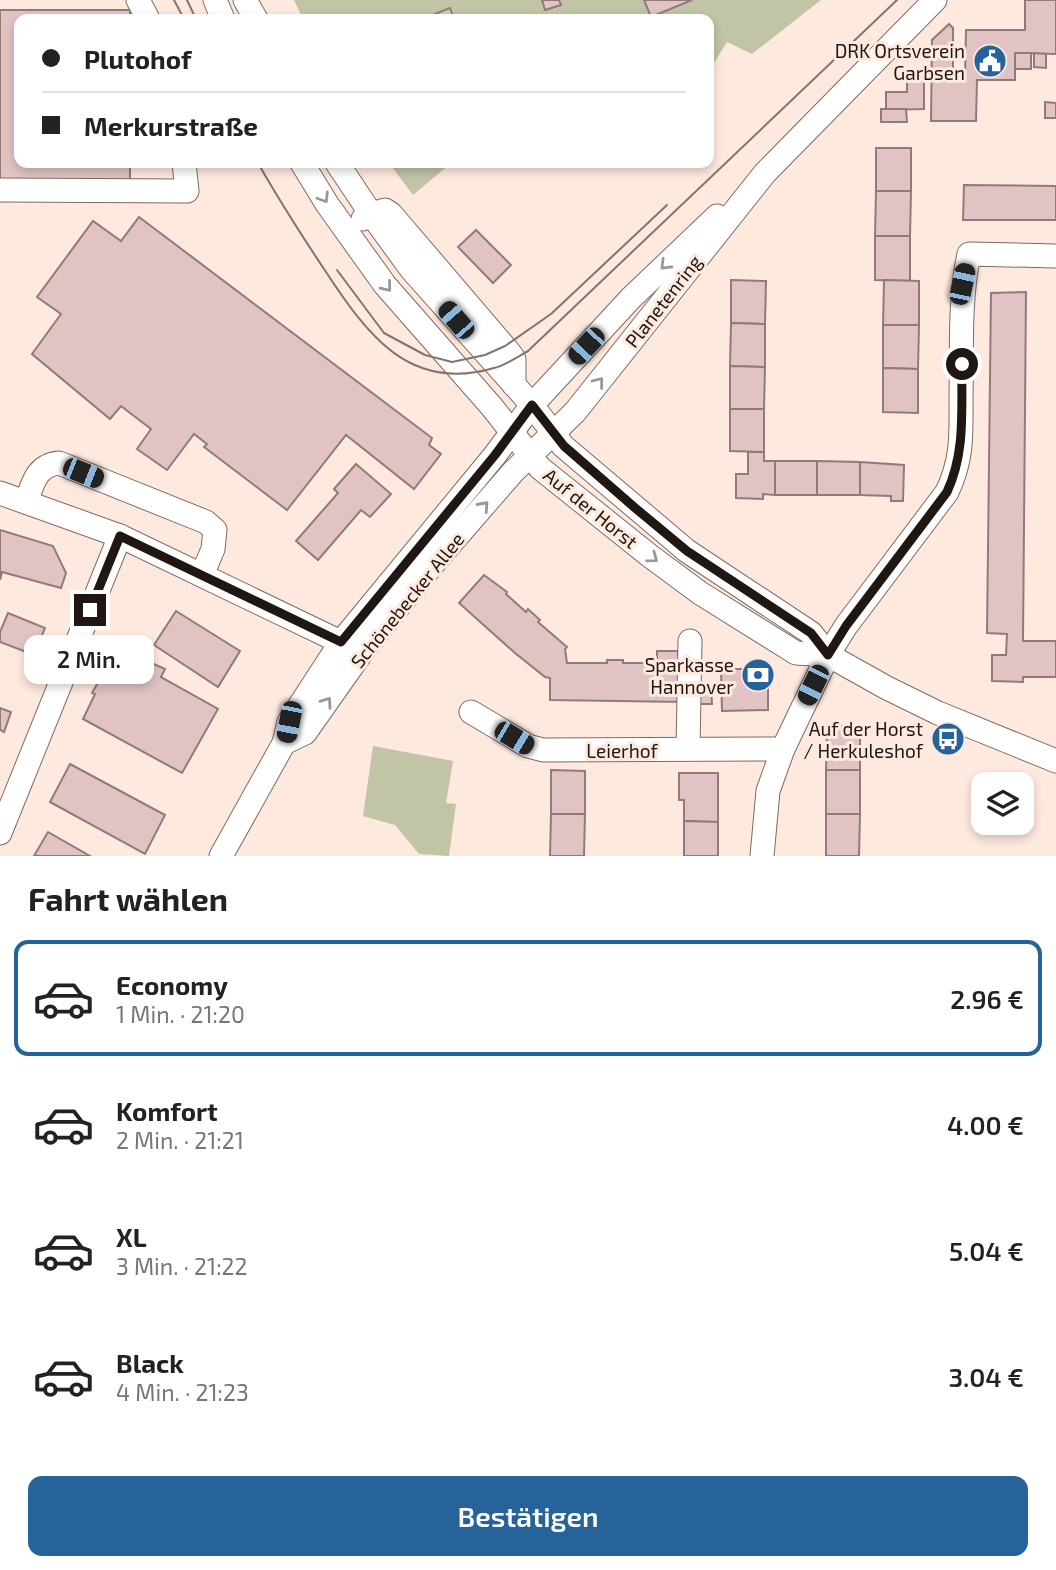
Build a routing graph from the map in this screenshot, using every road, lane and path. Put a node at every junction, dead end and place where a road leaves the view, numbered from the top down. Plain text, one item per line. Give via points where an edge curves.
1 (934, 0) edge
2 (185, 168) edge
3 (305, 168) edge
4 (340, 168) edge
5 (765, 173) junction
6 (0, 190) edge
7 (371, 214) junction
8 (346, 232) junction
9 (1056, 256) edge
10 (532, 405) junction
11 (512, 431) junction
12 (554, 434) junction
13 (531, 456) junction
14 (0, 493) edge
15 (26, 502) junction
16 (120, 536) junction
17 (202, 575) junction
18 (690, 641) dead end
19 (352, 647) junction
20 (828, 655) junction
21 (471, 712) dead end
22 (688, 749) junction
23 (783, 749) junction
24 (1056, 761) edge
25 (0, 833) edge
26 (221, 856) edge
27 (762, 856) edge

1 - 5 street, Planetenring
2 - 6 street via 187,191
3 -> 8 street, Auf der Horst
4 - 7 street, Auf der Horst
5 -> 10 street, Planetenring via 631,298
12 -> 5 street, Planetenring
7 - 8 street
7 - 10 street, Auf der Horst via 411,269
8 -> 11 street, Auf der Horst via 384,285
9 - 20 street via 969,254 962,284 961,444 955,475
10 - 11 street, Planetenring
10 - 12 street, Auf der Horst
11 - 13 street, Auf der Horst
11 - 19 street, Schönebecker Allee
12 - 13 street, Planetenring
12 - 20 street, Auf der Horst via 687,551 811,633
19 -> 13 street, Schönebecker Allee
13 -> 20 street, Auf der Horst via 700,593 796,653
14 - 15 street
15 - 16 street
15 - 17 street via 42,467 59,463 206,522 215,530 215,538
16 - 17 street
16 - 25 street
17 - 19 street
18 - 22 street
19 - 26 street, Schönebecker Allee via 304,733 285,743
20 - 23 street
20 - 24 street, Auf der Horst via 938,713
21 - 22 street, Leierhof via 543,750
22 - 23 street, Leierhof
23 - 27 street via 768,791

